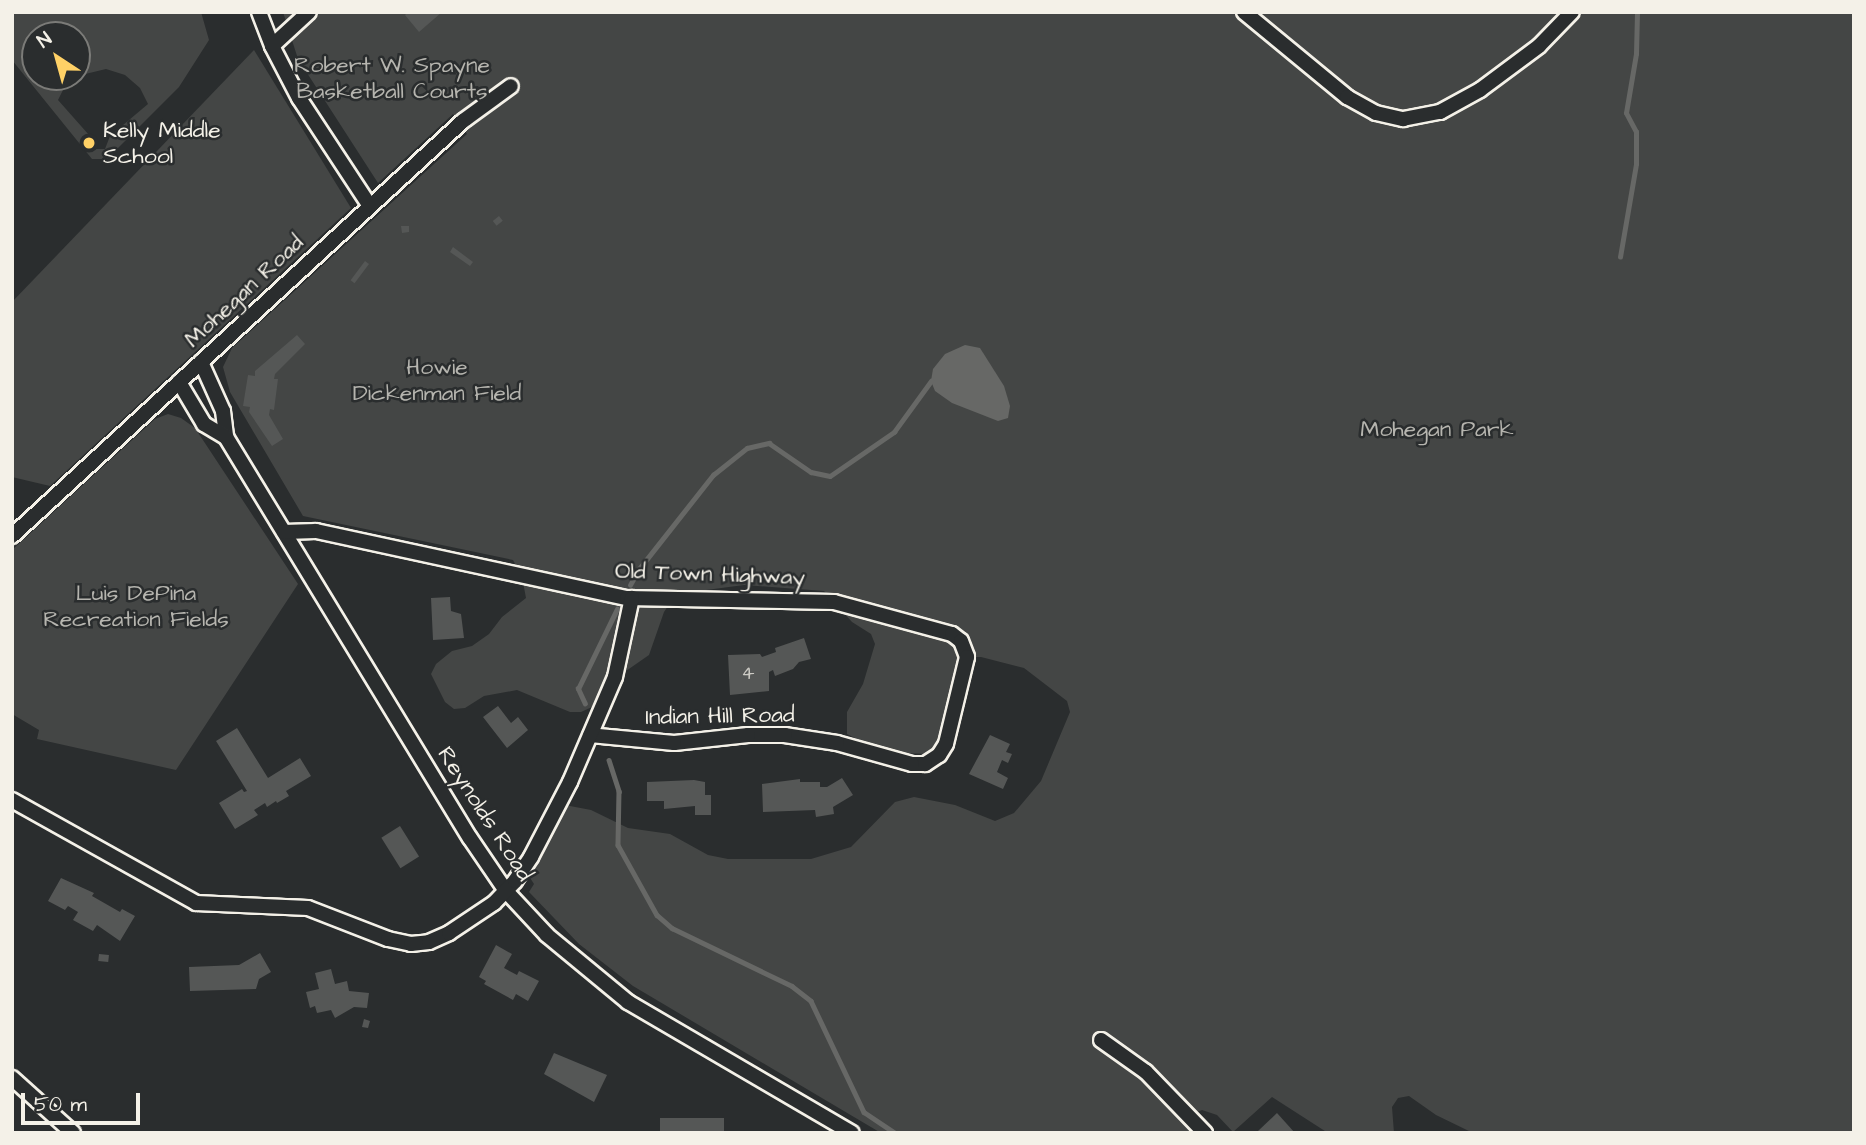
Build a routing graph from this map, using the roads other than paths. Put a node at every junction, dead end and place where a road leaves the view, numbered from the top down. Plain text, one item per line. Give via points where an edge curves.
1 (259, 12) edge
2 (309, 12) edge
3 (1244, 12) edge
4 (1572, 12) edge
5 (272, 46) junction
6 (510, 86) dead end
7 (370, 206) junction
8 (201, 362) junction
9 (179, 382) junction
10 (226, 437) junction
11 (284, 532) junction
12 (12, 536) edge
13 (632, 598) junction
14 (964, 645) joint
15 (590, 735) junction
16 (12, 800) edge
17 (506, 891) junction
18 (1101, 1040) dead end
19 (12, 1078) edge
20 (73, 1133) edge
21 (852, 1133) edge
22 (1205, 1133) edge

1 - 5 street
2 - 5 street
3 - 4 street via 1347,97 1376,113 1403,119 1440,112 1480,90 1539,46
5 - 7 street via 321,135
6 - 7 street, Mohegan Road via 463,121
7 - 8 street, Mohegan Road
8 - 9 street, Mohegan Road
8 - 10 street, Reynolds Road via 223,411
9 - 10 street, Reynolds Road via 204,424
9 - 12 street, Mohegan Road
10 - 11 street, Reynolds Road
11 - 13 street, Old Town Highway via 316,531
11 - 17 street, Reynolds Road
13 - 14 street, Old Town Highway via 834,602 947,632
13 - 15 street via 621,658
14 - 15 street, Indian Hill Road via 966,671 946,744 925,764 785,735 674,743
15 - 17 street via 531,857
16 - 17 street via 196,903 308,908 402,943 438,939
17 - 21 street, Reynolds Road via 547,935 628,1002
18 - 22 street via 1146,1072
19 - 20 street

